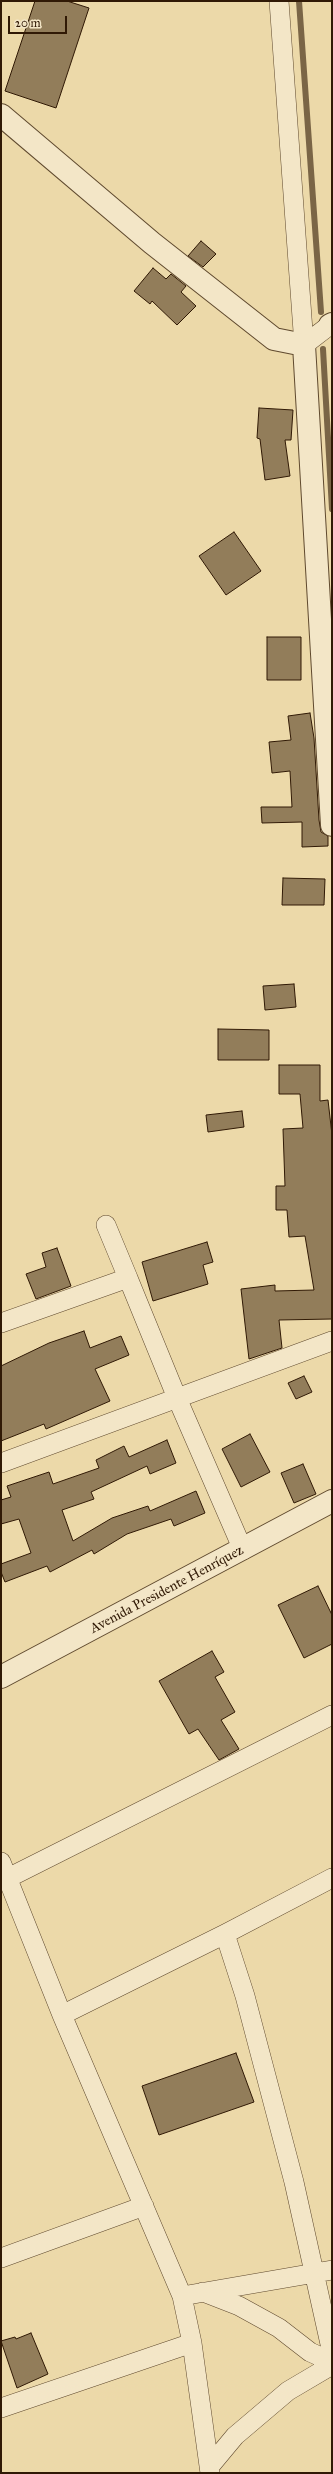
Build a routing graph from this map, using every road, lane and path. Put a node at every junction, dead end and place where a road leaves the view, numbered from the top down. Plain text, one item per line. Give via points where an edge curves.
1 (279, 1) edge
2 (1, 115) edge
3 (331, 325) edge
4 (304, 345) junction
5 (332, 825) edge
6 (106, 1225) dead end
7 (128, 1278) junction
8 (1, 1323) edge
9 (332, 1341) edge
10 (177, 1398) junction
11 (1, 1463) edge
12 (332, 1501) edge
13 (243, 1550) junction
14 (1, 1677) edge
15 (332, 1715) edge
16 (4, 1870) edge
17 (332, 1878) edge
18 (225, 1934) junction
19 (62, 2015) junction
20 (144, 2206) junction
21 (1, 2258) edge
22 (323, 2271) edge
23 (203, 2292) junction
24 (182, 2296) junction
25 (192, 2343) junction
26 (332, 2353) edge
27 (332, 2363) edge
28 (1, 2408) edge
29 (210, 2469) edge

1 - 4 street
2 - 4 street via 152,243 274,339
3 - 4 street
4 - 5 street
6 - 7 street
7 - 8 street
7 - 10 street
9 - 10 street
10 - 11 street
10 - 13 street
12 - 13 street, Avenida Presidente Henríquez
13 - 14 street, Avenida Presidente Henríquez
15 - 16 street
16 - 19 street
17 - 18 street
18 - 19 street
18 - 22 street via 245,1996 294,2182
19 - 20 street
20 - 21 street
20 - 24 street
22 - 23 street
22 - 26 street
23 - 24 street
23 - 27 street via 239,2306 278,2328 310,2352
24 - 25 street
25 - 28 street
25 - 29 street
27 - 29 street via 282,2396 235,2436

